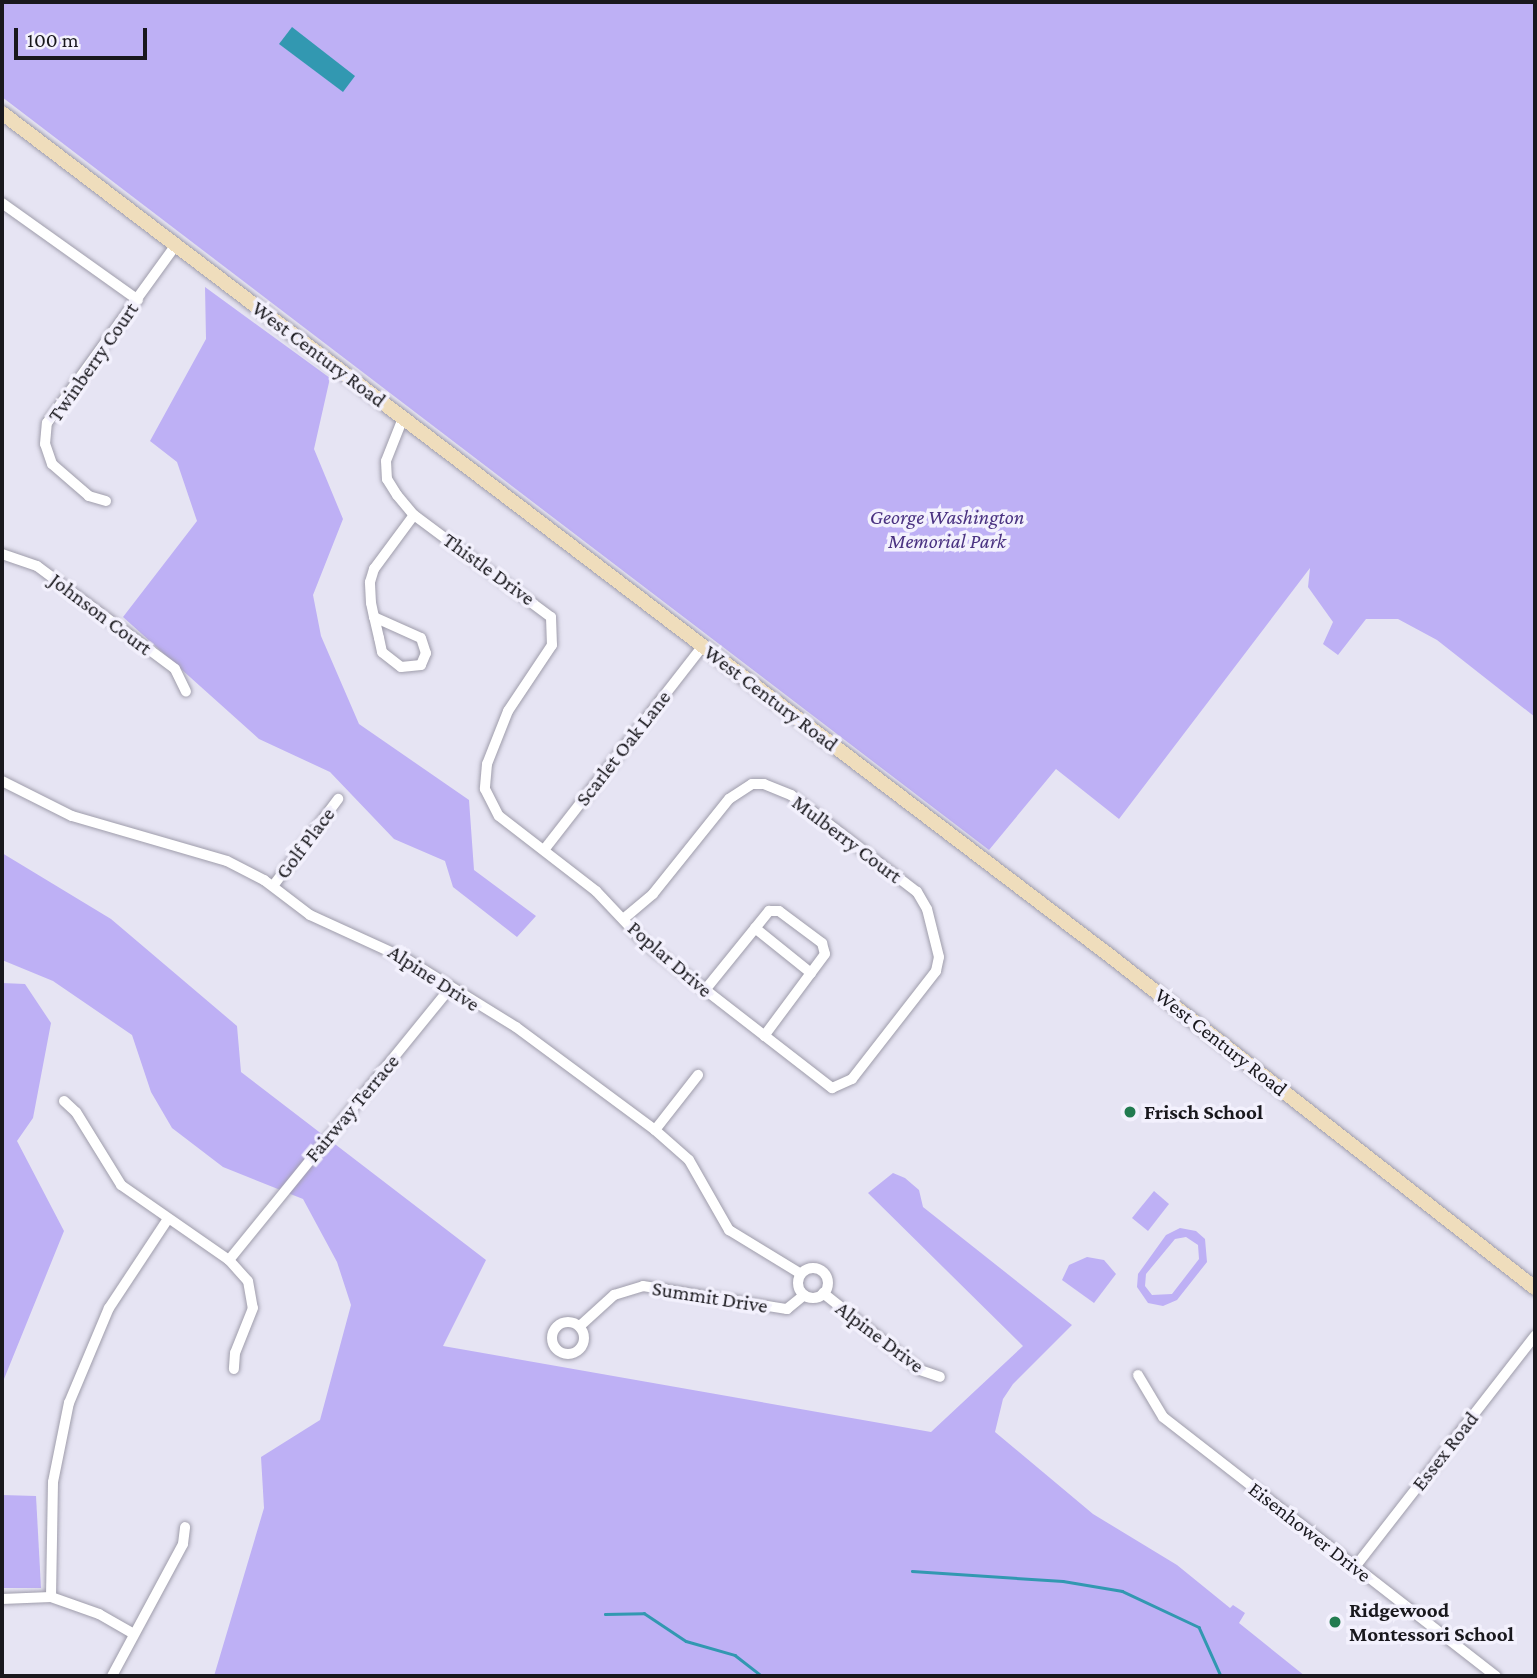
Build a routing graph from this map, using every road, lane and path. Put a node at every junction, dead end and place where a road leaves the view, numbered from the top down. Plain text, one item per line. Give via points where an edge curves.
1 (2, 113) edge
2 (2, 203) edge
3 (176, 245) junction
4 (138, 300) junction
5 (403, 418) junction
6 (106, 501) dead end
7 (414, 515) junction
8 (2, 554) edge
9 (374, 617) junction
10 (702, 646) junction
11 (186, 692) dead end
12 (487, 764) joint
13 (2, 781) edge
14 (338, 799) dead end
15 (544, 850) junction
16 (273, 887) junction
17 (623, 919) junction
18 (755, 928) junction
19 (811, 973) junction
20 (449, 989) junction
21 (705, 990) junction
22 (764, 1036) junction
23 (856, 1073) joint
24 (698, 1075) dead end
25 (64, 1101) dead end
26 (655, 1130) junction
27 (168, 1219) junction
28 (229, 1260) junction
29 (801, 1274) junction
30 (1535, 1288) edge
31 (823, 1293) junction
32 (804, 1295) junction
33 (581, 1325) dead end
34 (1535, 1336) edge
35 (234, 1368) dead end
36 (1138, 1375) dead end
37 (940, 1377) dead end
38 (185, 1527) dead end
39 (1355, 1567) junction
40 (51, 1597) junction
41 (2, 1599) edge
42 (134, 1634) junction
43 (112, 1676) edge
44 (1496, 1676) edge

1 - 3 main road, West Century Road
2 - 4 street
3 - 4 street, Twinberry Court
3 - 5 main road, West Century Road
4 - 6 street, Twinberry Court via 52,413 45,433 47,454 59,473 89,496
5 - 7 street, Thistle Drive via 386,470 391,487
5 - 10 main road, West Century Road
7 - 9 street via 374,569 370,583
7 - 12 street, Thistle Drive via 551,617 552,645 508,711
8 - 11 street, Johnson Court via 37,566 175,669
9 - 9 street via 382,652 390,661 412,669 421,665 426,653 421,638
10 - 15 street, Scarlet Oak Lane
10 - 30 main road, West Century Road via 1114,959
12 - 15 street, Poplar Drive via 485,789 491,806
13 - 16 street, Alpine Drive via 72,816 204,852
14 - 16 street, Golf Place
15 - 17 street, Poplar Drive
16 - 20 street, Alpine Drive via 310,915 384,946
17 - 21 street, Poplar Drive via 645,943
17 - 23 street, Mulberry Court via 653,894 739,791 764,784 791,795 917,892 936,938 936,971
18 - 19 street
18 - 19 street via 769,911 779,911 822,943 825,954
18 - 21 street
19 - 22 street
20 - 26 street, Alpine Drive via 516,1027
20 - 28 street, Fairway Terrace
21 - 22 street, Poplar Drive
22 - 23 street, Poplar Drive via 832,1088 846,1085
24 - 26 street
25 - 27 street via 76,1112 116,1179
26 - 29 street, Alpine Drive via 689,1160 729,1230
27 - 28 street
27 - 40 street via 109,1308 69,1403 53,1482
28 - 35 street via 248,1281 254,1299
29 - 31 street via 811,1268 824,1273
29 - 32 street via 798,1285
31 - 32 street via 812,1298
31 - 37 street, Alpine Drive via 920,1370
32 - 33 street, Summit Drive via 786,1309 643,1286 614,1295
34 - 39 street, Essex Road
36 - 39 street, Eisenhower Drive via 1163,1417
38 - 42 street via 183,1544
39 - 44 street, Eisenhower Drive
40 - 41 street
40 - 42 street via 99,1614
42 - 43 street

